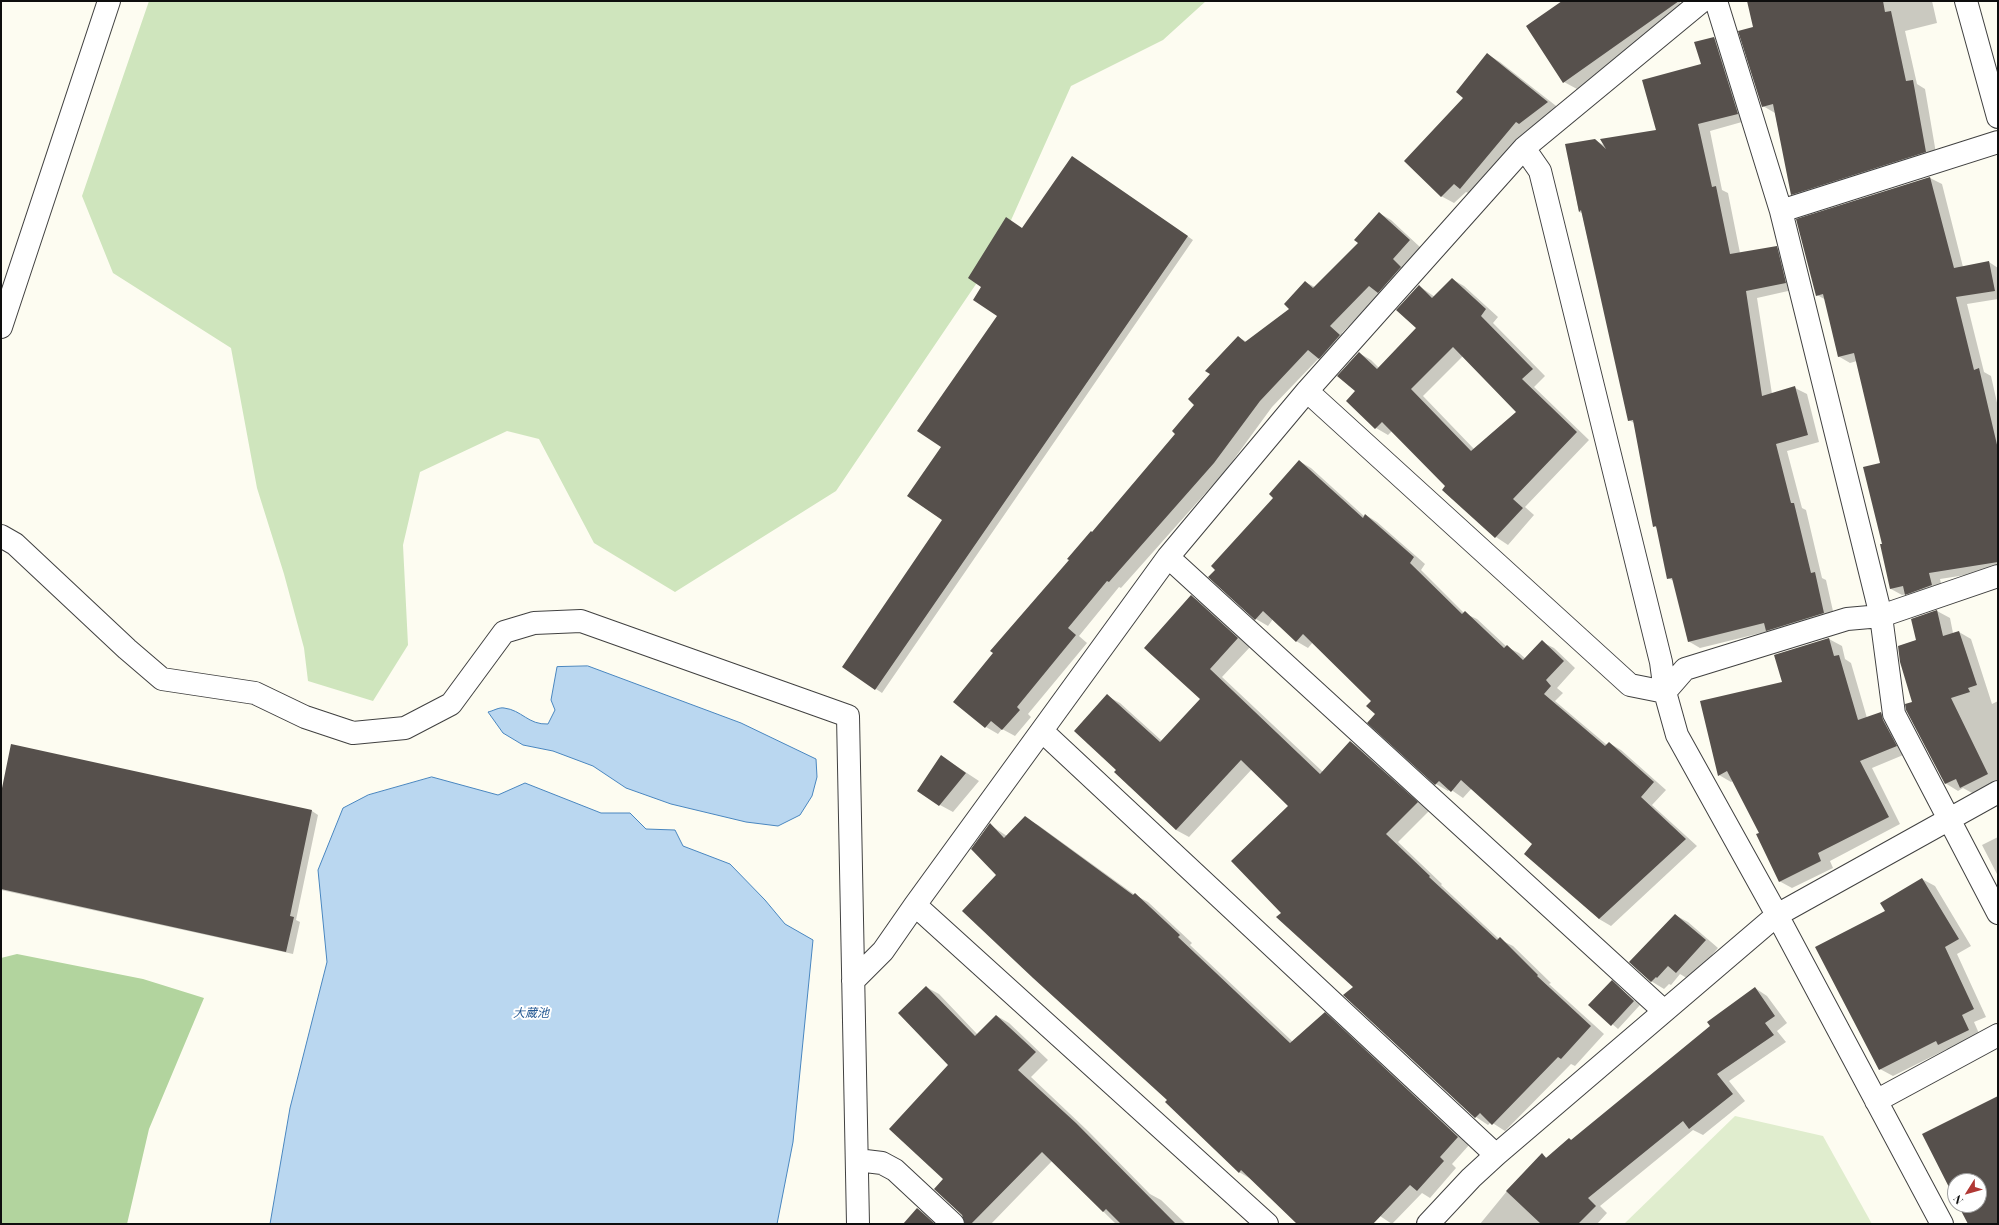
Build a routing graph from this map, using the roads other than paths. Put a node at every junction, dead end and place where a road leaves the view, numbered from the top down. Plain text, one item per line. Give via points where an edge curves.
1 (109, 1) edge
2 (1702, 1) edge
3 (1716, 1) edge
4 (1966, 1) edge
5 (1998, 118) edge
6 (1998, 142) edge
7 (1524, 148) junction
8 (1781, 211) junction
9 (1, 327) edge
10 (1307, 391) junction
11 (1, 536) edge
12 (1168, 557) junction
13 (1998, 576) edge
14 (1881, 616) junction
15 (1666, 692) junction
16 (1042, 731) junction
17 (1998, 792) edge
18 (1948, 820) junction
19 (915, 905) junction
20 (1998, 913) edge
21 (1777, 915) junction
22 (853, 981) junction
23 (1664, 1011) junction
24 (1998, 1035) edge
25 (1876, 1101) junction
26 (1496, 1155) junction
27 (857, 1160) junction
28 (858, 1224) edge
29 (953, 1224) edge
30 (1267, 1224) edge
31 (1428, 1224) edge
32 (1942, 1224) edge

1 - 9 street
2 - 7 street
3 - 8 street
4 - 5 street
6 - 8 street
7 - 10 street
7 - 15 street via 1540,171 1661,662
8 - 14 street
10 - 12 street
10 - 15 street via 1630,685
11 - 22 street via 15,544 162,679 255,693 305,717 353,734 405,728 451,704 504,632 534,623 581,621 848,716
12 - 16 street
12 - 23 street
13 - 14 street
14 - 15 street via 1846,619 1685,669
14 - 18 street via 1894,714
15 - 21 street via 1677,735
16 - 19 street
16 - 26 street
17 - 18 street
18 - 20 street
18 - 21 street
19 - 22 street via 883,951
19 - 30 street
21 - 23 street
21 - 25 street
22 - 27 street
23 - 26 street
24 - 25 street
25 - 32 street
26 - 31 street
27 - 28 street
27 - 29 street via 882,1163 895,1170

